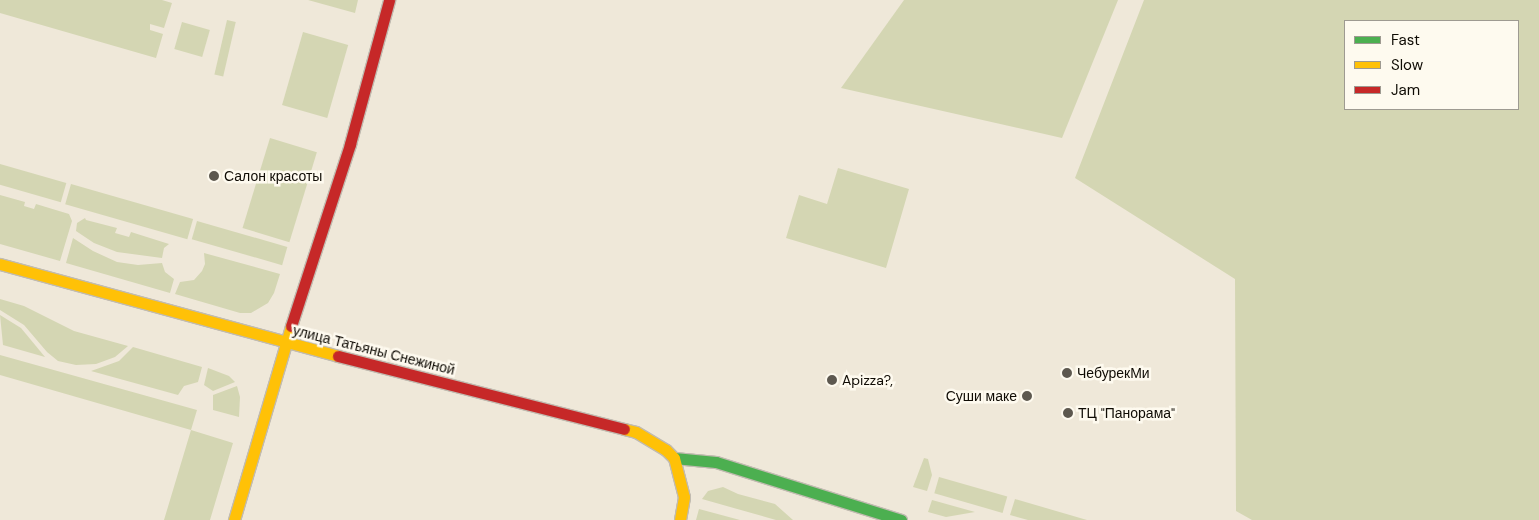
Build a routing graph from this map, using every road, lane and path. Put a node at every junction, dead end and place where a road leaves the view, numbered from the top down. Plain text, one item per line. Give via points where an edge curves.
1 (389, 0) edge
2 (0, 264) edge
3 (286, 343) junction
4 (674, 458) junction
5 (234, 520) edge
6 (680, 520) edge
7 (901, 520) edge

1 - 3 street via 350,144
2 - 3 street, улица Татьяны Снежиной
3 - 4 street, улица Татьяны Снежиной via 596,420 636,432
3 - 5 street
4 - 6 street via 684,497
4 - 7 street via 716,462

